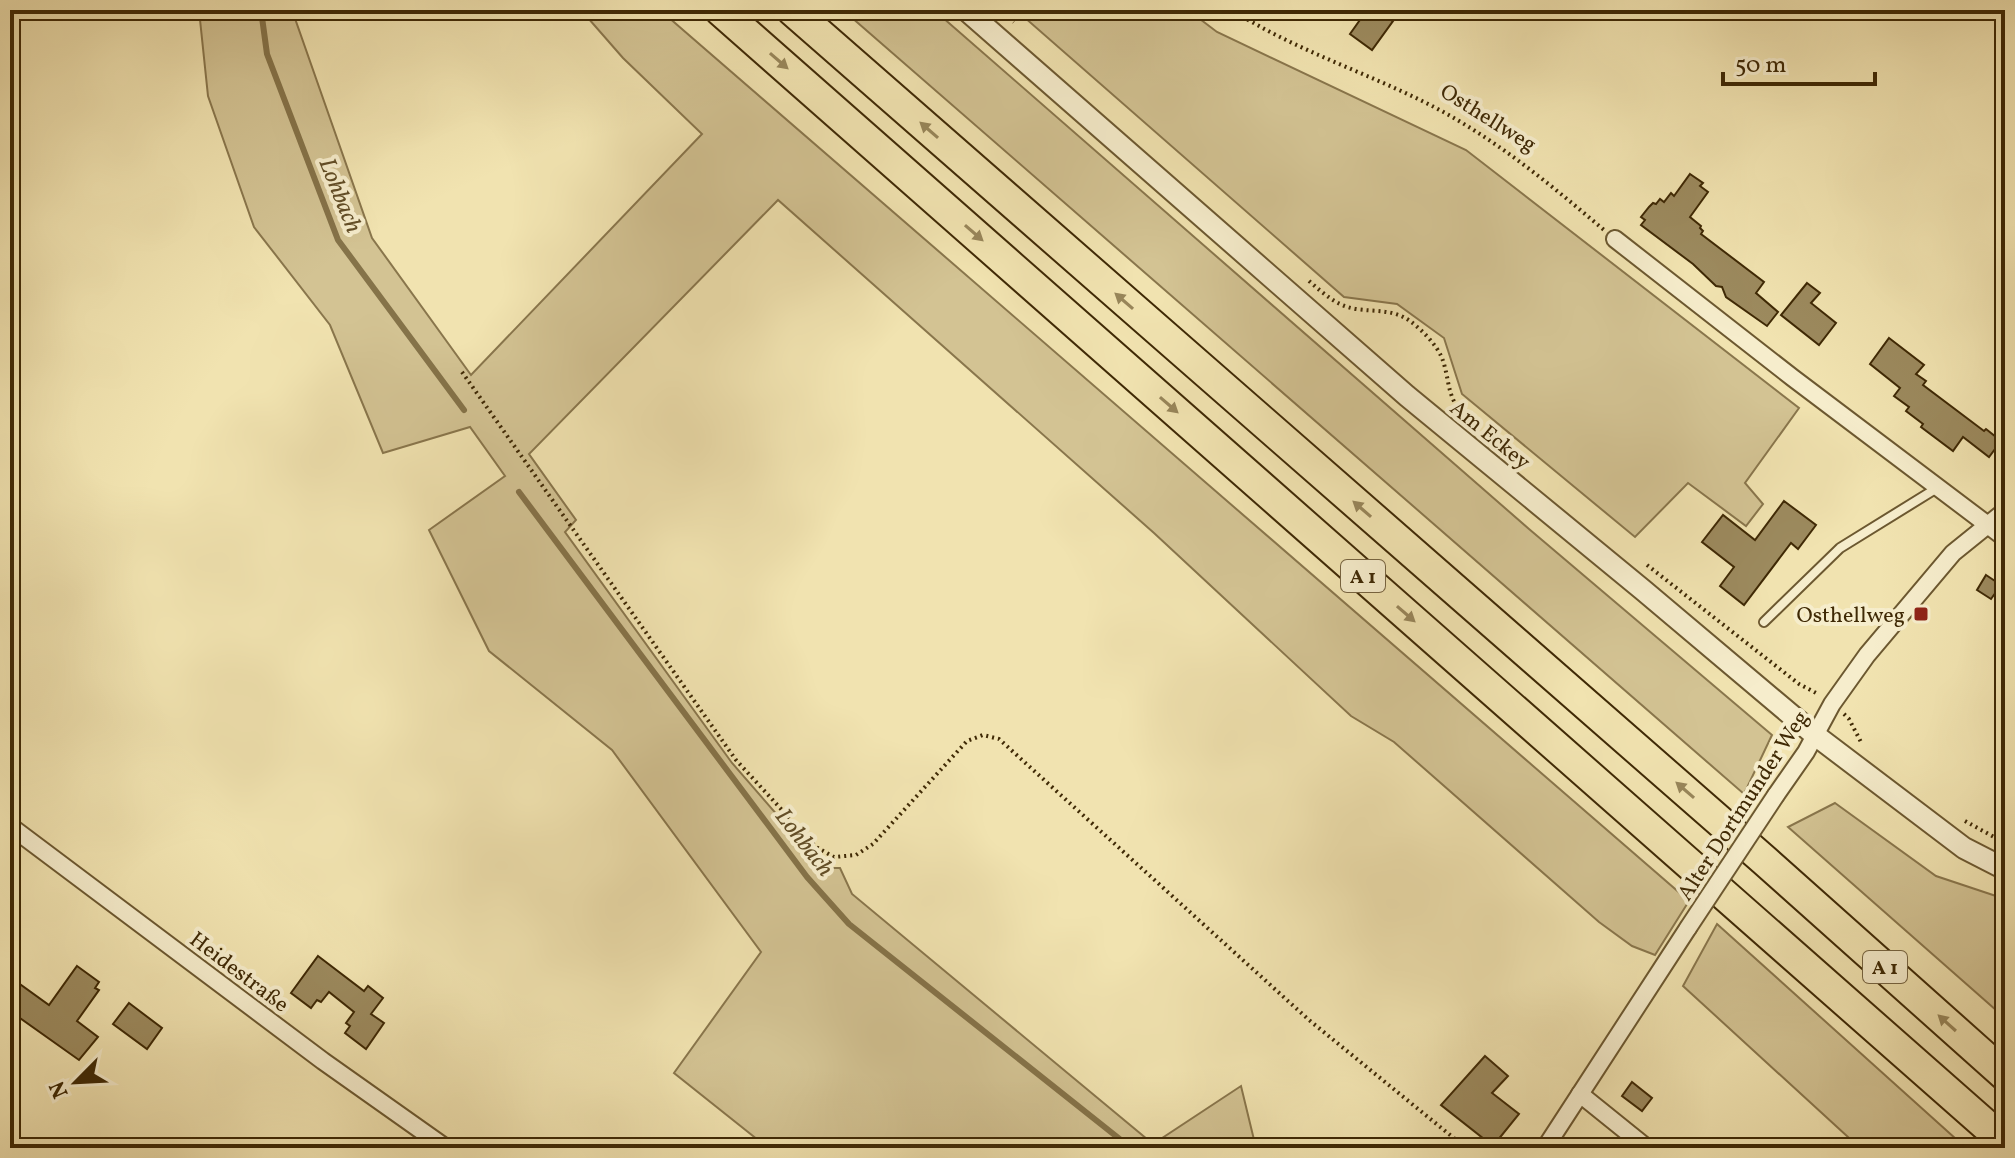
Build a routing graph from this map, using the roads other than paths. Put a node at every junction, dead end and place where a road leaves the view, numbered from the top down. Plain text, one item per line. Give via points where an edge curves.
1 (720, 10) edge
2 (792, 10) edge
3 (966, 10) edge
4 (1615, 239) road end
5 (1937, 488) junction
6 (2005, 511) edge
7 (1987, 526) junction
8 (2005, 538) edge
9 (1764, 622) dead end
10 (1815, 735) junction
11 (10, 826) edge
12 (2005, 869) edge
13 (2005, 1075) edge
14 (1580, 1094) junction
15 (2005, 1142) edge
16 (446, 1148) edge
17 (1545, 1148) edge
18 (1647, 1148) edge

1 -> 15 highway, A 1
13 -> 2 highway, A 1
3 - 10 street, Am Eckey via 1407,396
4 - 5 street
5 - 7 street
5 - 9 lane via 1840,548
6 - 7 street, Alter Dortmunder Weg
7 - 8 street
7 - 10 street, Alter Dortmunder Weg via 1953,553 1908,604 1832,704
10 - 12 street, Am Eckey via 1964,848
10 - 14 street, Alter Dortmunder Weg, bridge
11 - 16 street, Heidestraße
14 - 17 street, Alter Dortmunder Weg
14 - 18 street

